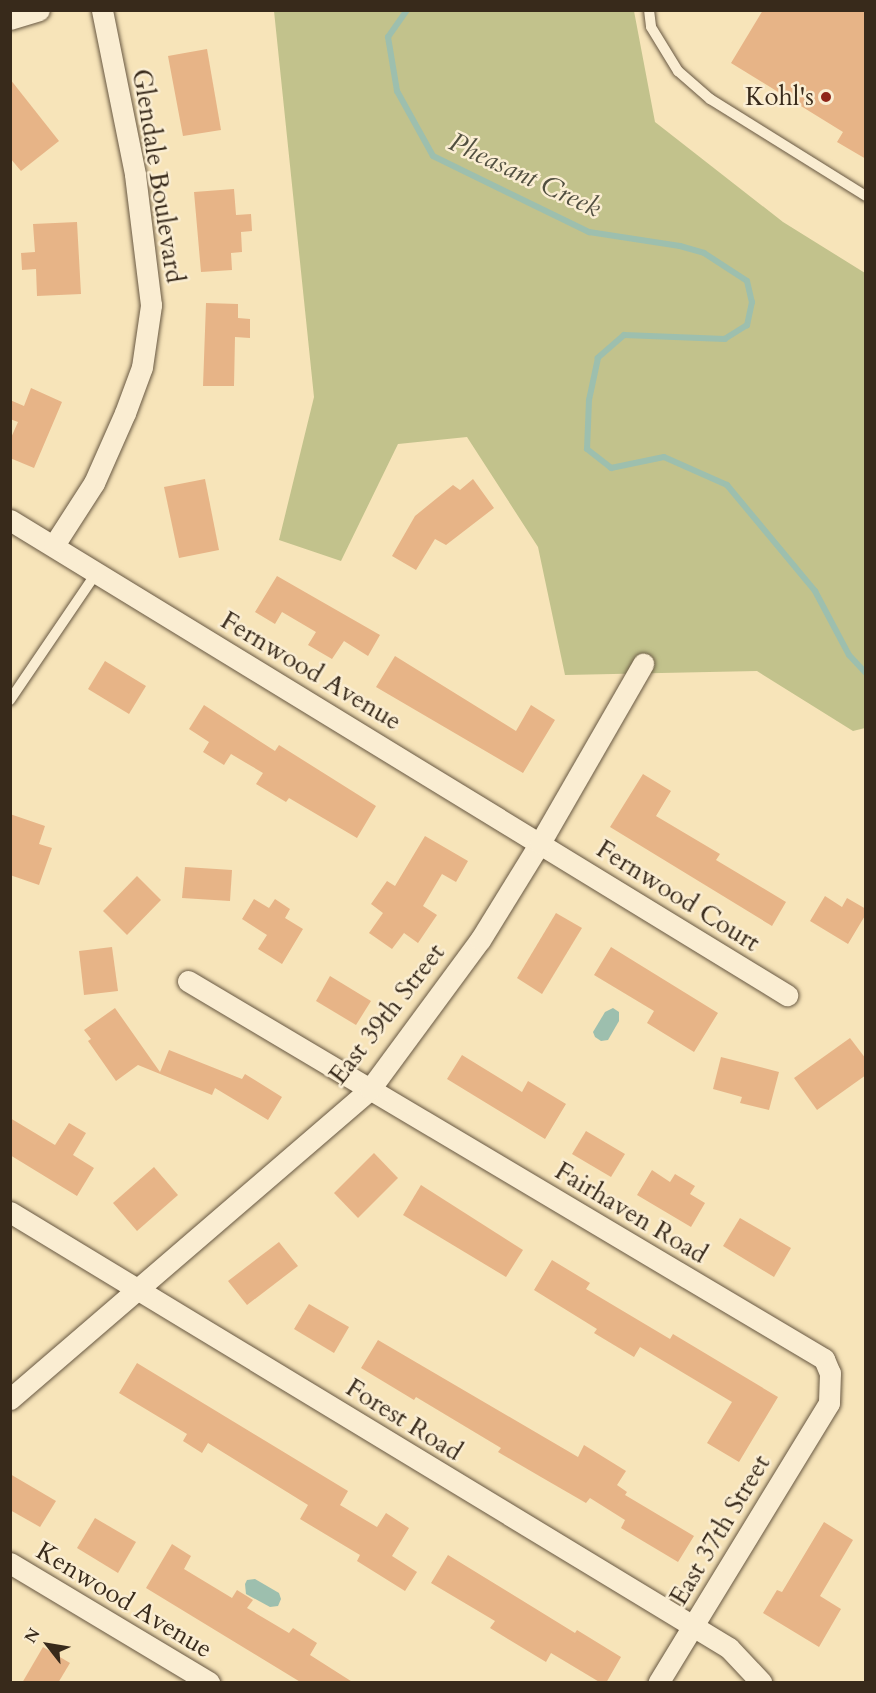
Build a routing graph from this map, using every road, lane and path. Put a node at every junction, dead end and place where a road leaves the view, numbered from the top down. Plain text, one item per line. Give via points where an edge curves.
1 (39, 10) edge
2 (102, 10) edge
3 (649, 10) edge
4 (10, 19) edge
5 (866, 196) edge
6 (10, 520) edge
7 (54, 545) junction
8 (97, 572) junction
9 (643, 664) dead end
10 (10, 700) edge
11 (540, 843) junction
12 (188, 981) dead end
13 (787, 995) dead end
14 (370, 1089) junction
15 (10, 1212) edge
16 (138, 1289) junction
17 (10, 1399) edge
18 (827, 1405) joint
19 (10, 1563) edge
20 (693, 1627) junction
21 (209, 1683) edge
22 (659, 1683) edge
23 (761, 1683) edge

1 - 4 street
2 - 7 street, Glendale Boulevard via 135,174 151,305 142,367 125,413 94,483
3 - 5 lane via 651,27 678,71 710,99
6 - 7 street, Fernwood Avenue
7 - 8 street, Fernwood Avenue
8 - 10 lane
8 - 11 street, Fernwood Avenue
9 - 11 street, East 39th Street
11 - 13 street, Fernwood Court
11 - 14 street, East 39th Street via 480,940
12 - 14 street, Fairhaven Road
14 - 16 street, East 39th Street
14 - 18 street, Fairhaven Road via 824,1359 830,1373
15 - 16 street, Forest Road
16 - 17 street, East 39th Street
16 - 20 street, Forest Road
18 - 20 street, East 37th Street
19 - 21 street, Kenwood Avenue
20 - 22 street, East 37th Street
20 - 23 street, Forest Road via 729,1648

